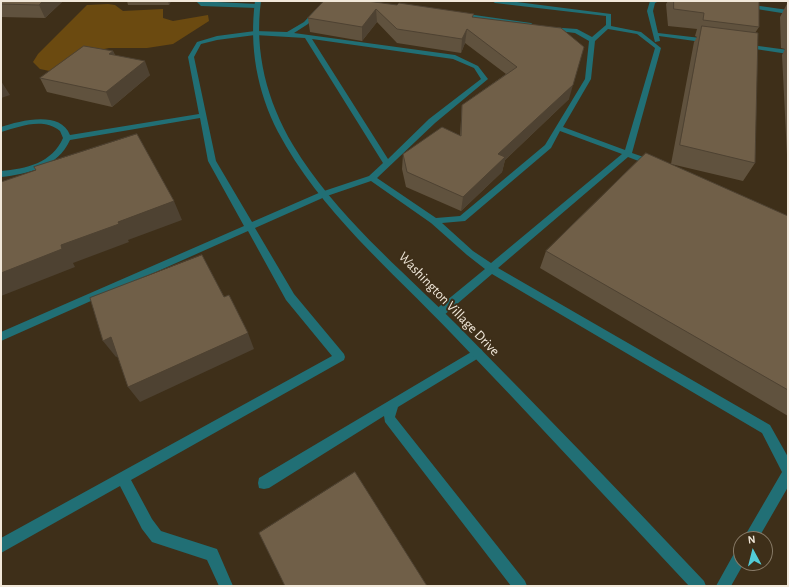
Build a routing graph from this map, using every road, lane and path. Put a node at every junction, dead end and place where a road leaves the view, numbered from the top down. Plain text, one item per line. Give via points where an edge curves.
1 (199, 1) edge
2 (495, 1) edge
3 (656, 1) edge
4 (257, 3) edge
5 (736, 4) edge
6 (321, 7) edge
7 (788, 12) edge
8 (455, 15) edge
9 (608, 26) junction
10 (255, 34) junction
11 (288, 34) junction
12 (655, 34) junction
13 (307, 36) junction
14 (592, 40) junction
15 (718, 42) edge
16 (733, 44) edge
17 (658, 48) junction
18 (788, 52) edge
19 (203, 115) junction
20 (558, 128) junction
21 (1, 130) edge
22 (67, 138) junction
23 (628, 153) junction
24 (387, 164) junction
25 (657, 166) edge
26 (1, 174) edge
27 (372, 178) junction
28 (324, 194) junction
29 (434, 221) junction
30 (249, 226) junction
31 (492, 269) junction
32 (439, 313) junction
33 (1, 337) edge
34 (478, 353) junction
35 (393, 404) junction
36 (788, 470) edge
37 (788, 474) edge
38 (123, 478) junction
39 (264, 483) dead end
40 (755, 531) edge
41 (1, 546) edge
42 (733, 569) edge
43 (226, 586) edge
44 (520, 586) edge
45 (699, 586) edge
46 (723, 586) edge

1 - 4 street via 201,4
2 - 9 street via 609,14
3 - 12 street via 653,1 650,11
4 - 10 street, Washington Village Drive
5 - 7 street
6 - 11 street via 306,23
8 - 14 street via 577,31
9 - 14 street
9 - 17 street via 638,32
10 - 11 street
10 - 19 street via 217,38 199,43 195,47 191,57
10 - 28 street, Washington Village Drive via 263,85 274,115 290,146
11 - 13 street
12 - 15 street
12 - 17 street
13 - 24 street
13 - 24 street via 455,57 476,67 485,78 432,121
14 - 20 street via 588,79
16 - 18 street
17 - 23 street
19 - 22 street
19 - 30 street via 212,161
20 - 23 street
20 - 29 street via 548,146 462,219
21 - 22 street via 26,123 46,122 63,129
22 - 26 street via 60,152 45,163 15,174
23 - 25 street
23 - 31 street
24 - 27 street
27 - 28 street
27 - 29 street
28 - 30 street
28 - 32 street, Washington Village Drive
29 - 31 street
30 - 33 street
30 - 38 street via 290,298 340,358
31 - 32 street
31 - 36 street via 766,429
32 - 34 street, Washington Village Drive
34 - 35 street
34 - 45 street, Washington Village Drive
35 - 39 street
35 - 44 street via 389,418
37 - 40 street
38 - 41 street
38 - 43 street via 147,524 157,537 212,554
42 - 46 street

